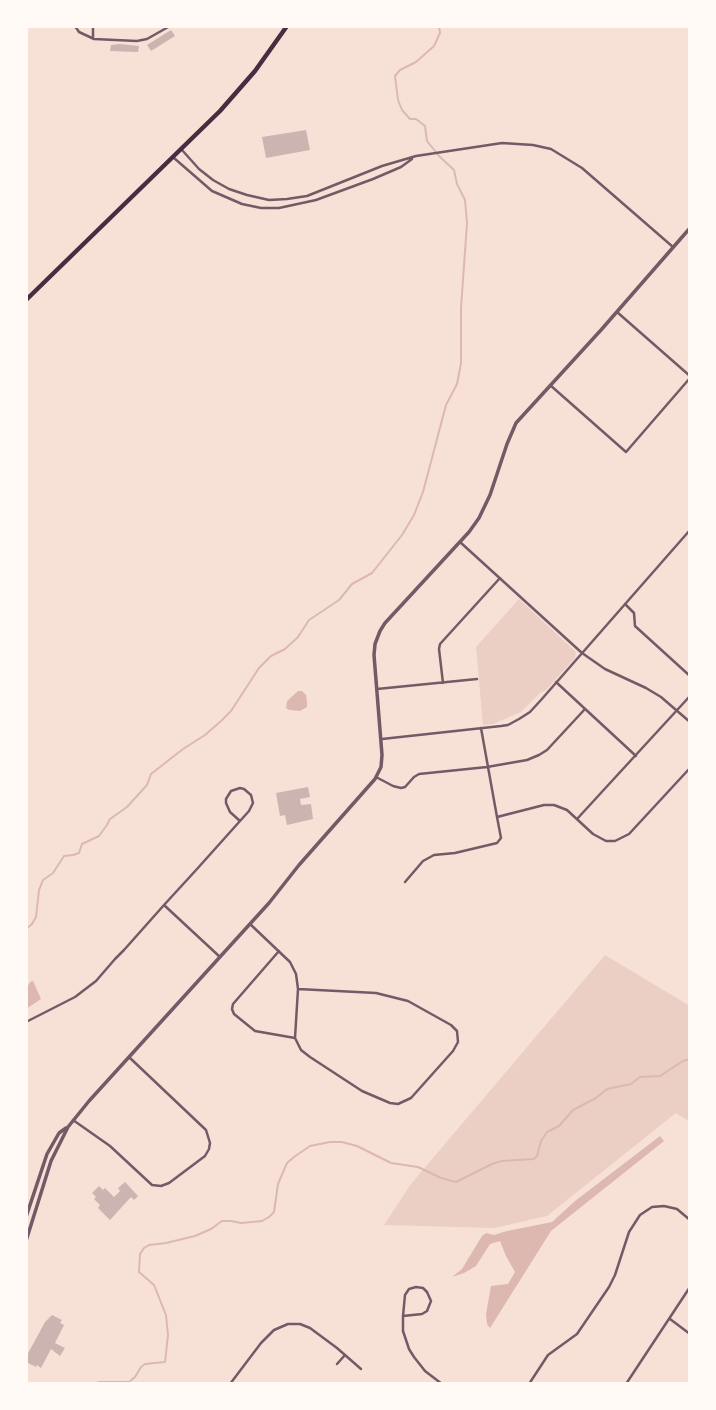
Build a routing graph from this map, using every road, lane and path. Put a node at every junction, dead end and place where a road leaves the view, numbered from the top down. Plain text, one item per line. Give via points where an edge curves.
1 (75, 26) edge
2 (93, 26) edge
3 (170, 26) edge
4 (287, 26) edge
5 (93, 38) junction
6 (181, 150) junction
7 (416, 156) junction
8 (174, 158) junction
9 (690, 228) edge
10 (673, 247) junction
11 (26, 300) edge
12 (617, 312) junction
13 (690, 377) edge
14 (550, 385) junction
15 (690, 530) edge
16 (460, 542) junction
17 (500, 578) junction
18 (625, 604) junction
19 (582, 653) junction
20 (690, 676) edge
21 (477, 679) dead end
22 (556, 682) junction
23 (443, 683) junction
24 (377, 689) junction
25 (690, 696) edge
26 (585, 709) junction
27 (677, 710) junction
28 (690, 722) edge
29 (481, 728) junction
30 (382, 739) junction
31 (636, 756) junction
32 (487, 767) junction
33 (690, 768) edge
34 (376, 777) junction
35 (497, 817) junction
36 (577, 819) junction
37 (240, 821) junction
38 (405, 882) dead end
39 (164, 905) junction
40 (250, 924) junction
41 (279, 951) junction
42 (220, 957) junction
43 (298, 989) junction
44 (26, 1022) edge
45 (295, 1038) junction
46 (130, 1058) junction
47 (73, 1120) junction
48 (68, 1127) junction
49 (26, 1217) edge
50 (690, 1220) edge
51 (26, 1241) edge
52 (690, 1287) edge
53 (403, 1316) junction
54 (669, 1318) junction
55 (690, 1334) edge
56 (345, 1355) junction
57 (337, 1364) dead end
58 (361, 1369) dead end
59 (230, 1384) edge
60 (442, 1384) edge
61 (529, 1384) edge
62 (626, 1384) edge

1 - 5 street
2 - 5 street
3 - 5 street via 141,41
4 - 6 main road via 247,82
6 - 7 street via 213,180 269,200 307,196
6 - 8 main road
7 - 8 street via 401,167 338,193 279,208 261,208 224,197
7 - 10 street via 502,144 551,149 582,168
8 - 11 main road
9 - 10 street
10 - 12 street
12 - 13 street
12 - 14 street
13 - 14 street via 626,452
14 - 16 street via 511,431 484,508
15 - 18 street
16 - 17 street
16 - 24 street via 380,631 374,651
17 - 19 street
17 - 23 street via 440,644
18 - 19 street
18 - 20 street via 634,613 635,626
19 - 22 street
19 - 27 street
21 - 23 street
22 - 26 street
22 - 29 street via 519,719
23 - 24 street
24 - 30 street
25 - 27 street
26 - 31 street
26 - 32 street via 539,755
27 - 28 street
27 - 31 street
29 - 30 street
29 - 32 street
30 - 34 street via 382,763
31 - 36 street
32 - 34 street via 419,774 401,788
32 - 35 street
33 - 36 street via 625,837 603,840
34 - 40 street
35 - 36 street via 548,804
35 - 38 street via 500,841 433,855
37 - 37 street via 253,803 240,788 228,794 226,803
37 - 39 street
39 - 42 street
39 - 44 street via 92,985
40 - 41 street
40 - 42 street
41 - 43 street via 295,969
41 - 45 street via 232,1009 255,1031
42 - 46 street
43 - 45 street
43 - 45 street via 397,997 451,1025 459,1040 411,1098 398,1104 366,1093 329,1070 304,1053
46 - 47 street
46 - 47 street via 206,1130 210,1143 205,1156 169,1183 155,1185
47 - 48 street
48 - 49 street via 47,1154
48 - 51 street via 51,1161
50 - 61 street via 677,1209 664,1206 640,1215 602,1297 577,1334 548,1355
52 - 54 street
53 - 53 street via 427,1311 428,1292 411,1288 404,1297
53 - 60 street via 409,1349
54 - 55 street
54 - 62 street
56 - 57 street
56 - 58 street
56 - 59 street via 310,1328 284,1325 261,1343

